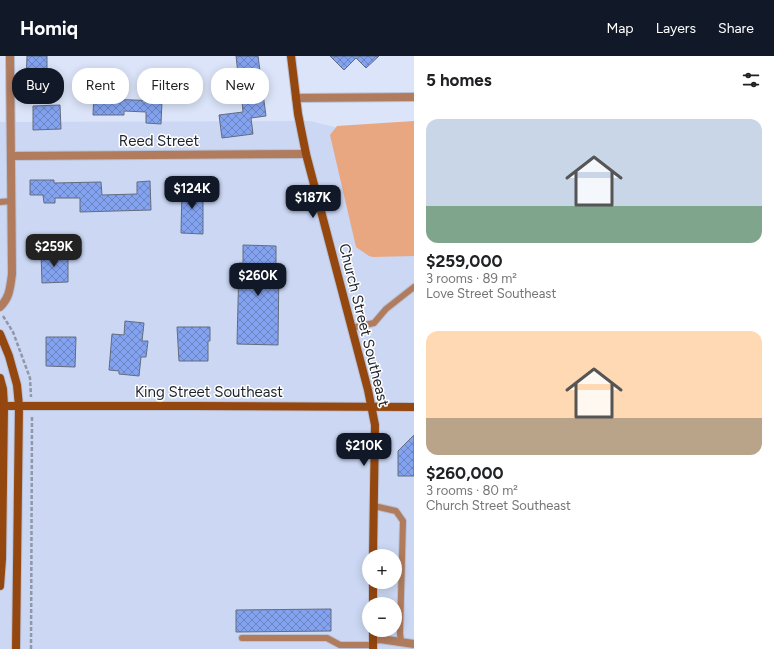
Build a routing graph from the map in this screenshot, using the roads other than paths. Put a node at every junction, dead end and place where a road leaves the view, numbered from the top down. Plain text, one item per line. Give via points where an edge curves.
1 (10, 56) edge
2 (291, 56) edge
3 (414, 97) edge
4 (296, 98) junction
5 (306, 154) junction
6 (12, 156) junction
7 (12, 201) junction
8 (0, 202) edge
9 (414, 287) edge
10 (0, 307) edge
11 (352, 328) junction
12 (0, 334) edge
13 (0, 378) edge
14 (2, 406) edge
15 (19, 406) junction
16 (371, 407) junction
17 (414, 407) edge
18 (2, 448) edge
19 (374, 506) junction
20 (373, 549) edge
21 (1, 559) edge
22 (0, 586) edge
23 (242, 638) dead end
24 (401, 642) junction
25 (414, 644) edge
26 (373, 645) edge
27 (16, 649) edge

1 - 6 street
2 - 4 street, Church Street Southeast
3 - 4 street
4 - 5 street, Church Street Southeast
5 - 6 street, Reed Street
5 - 11 street, Church Street Southeast
6 - 7 street
7 - 8 lane
7 - 10 street via 12,274 10,291
9 - 11 lane via 374,322
11 - 16 street, Church Street Southeast
12 - 15 street via 9,356
13 - 14 street via 3,389
14 - 15 street, King Street Southeast
14 - 18 street
15 - 16 street, King Street Southeast
15 - 27 street
16 - 17 street, King Street Southeast
16 - 19 street, Church Street Southeast via 375,425
18 - 21 street
19 - 20 street, Church Street Southeast
19 - 24 lane via 396,511 403,521
21 - 22 street
23 - 26 lane via 327,638 340,645
24 - 25 street
24 - 26 street via 380,639

